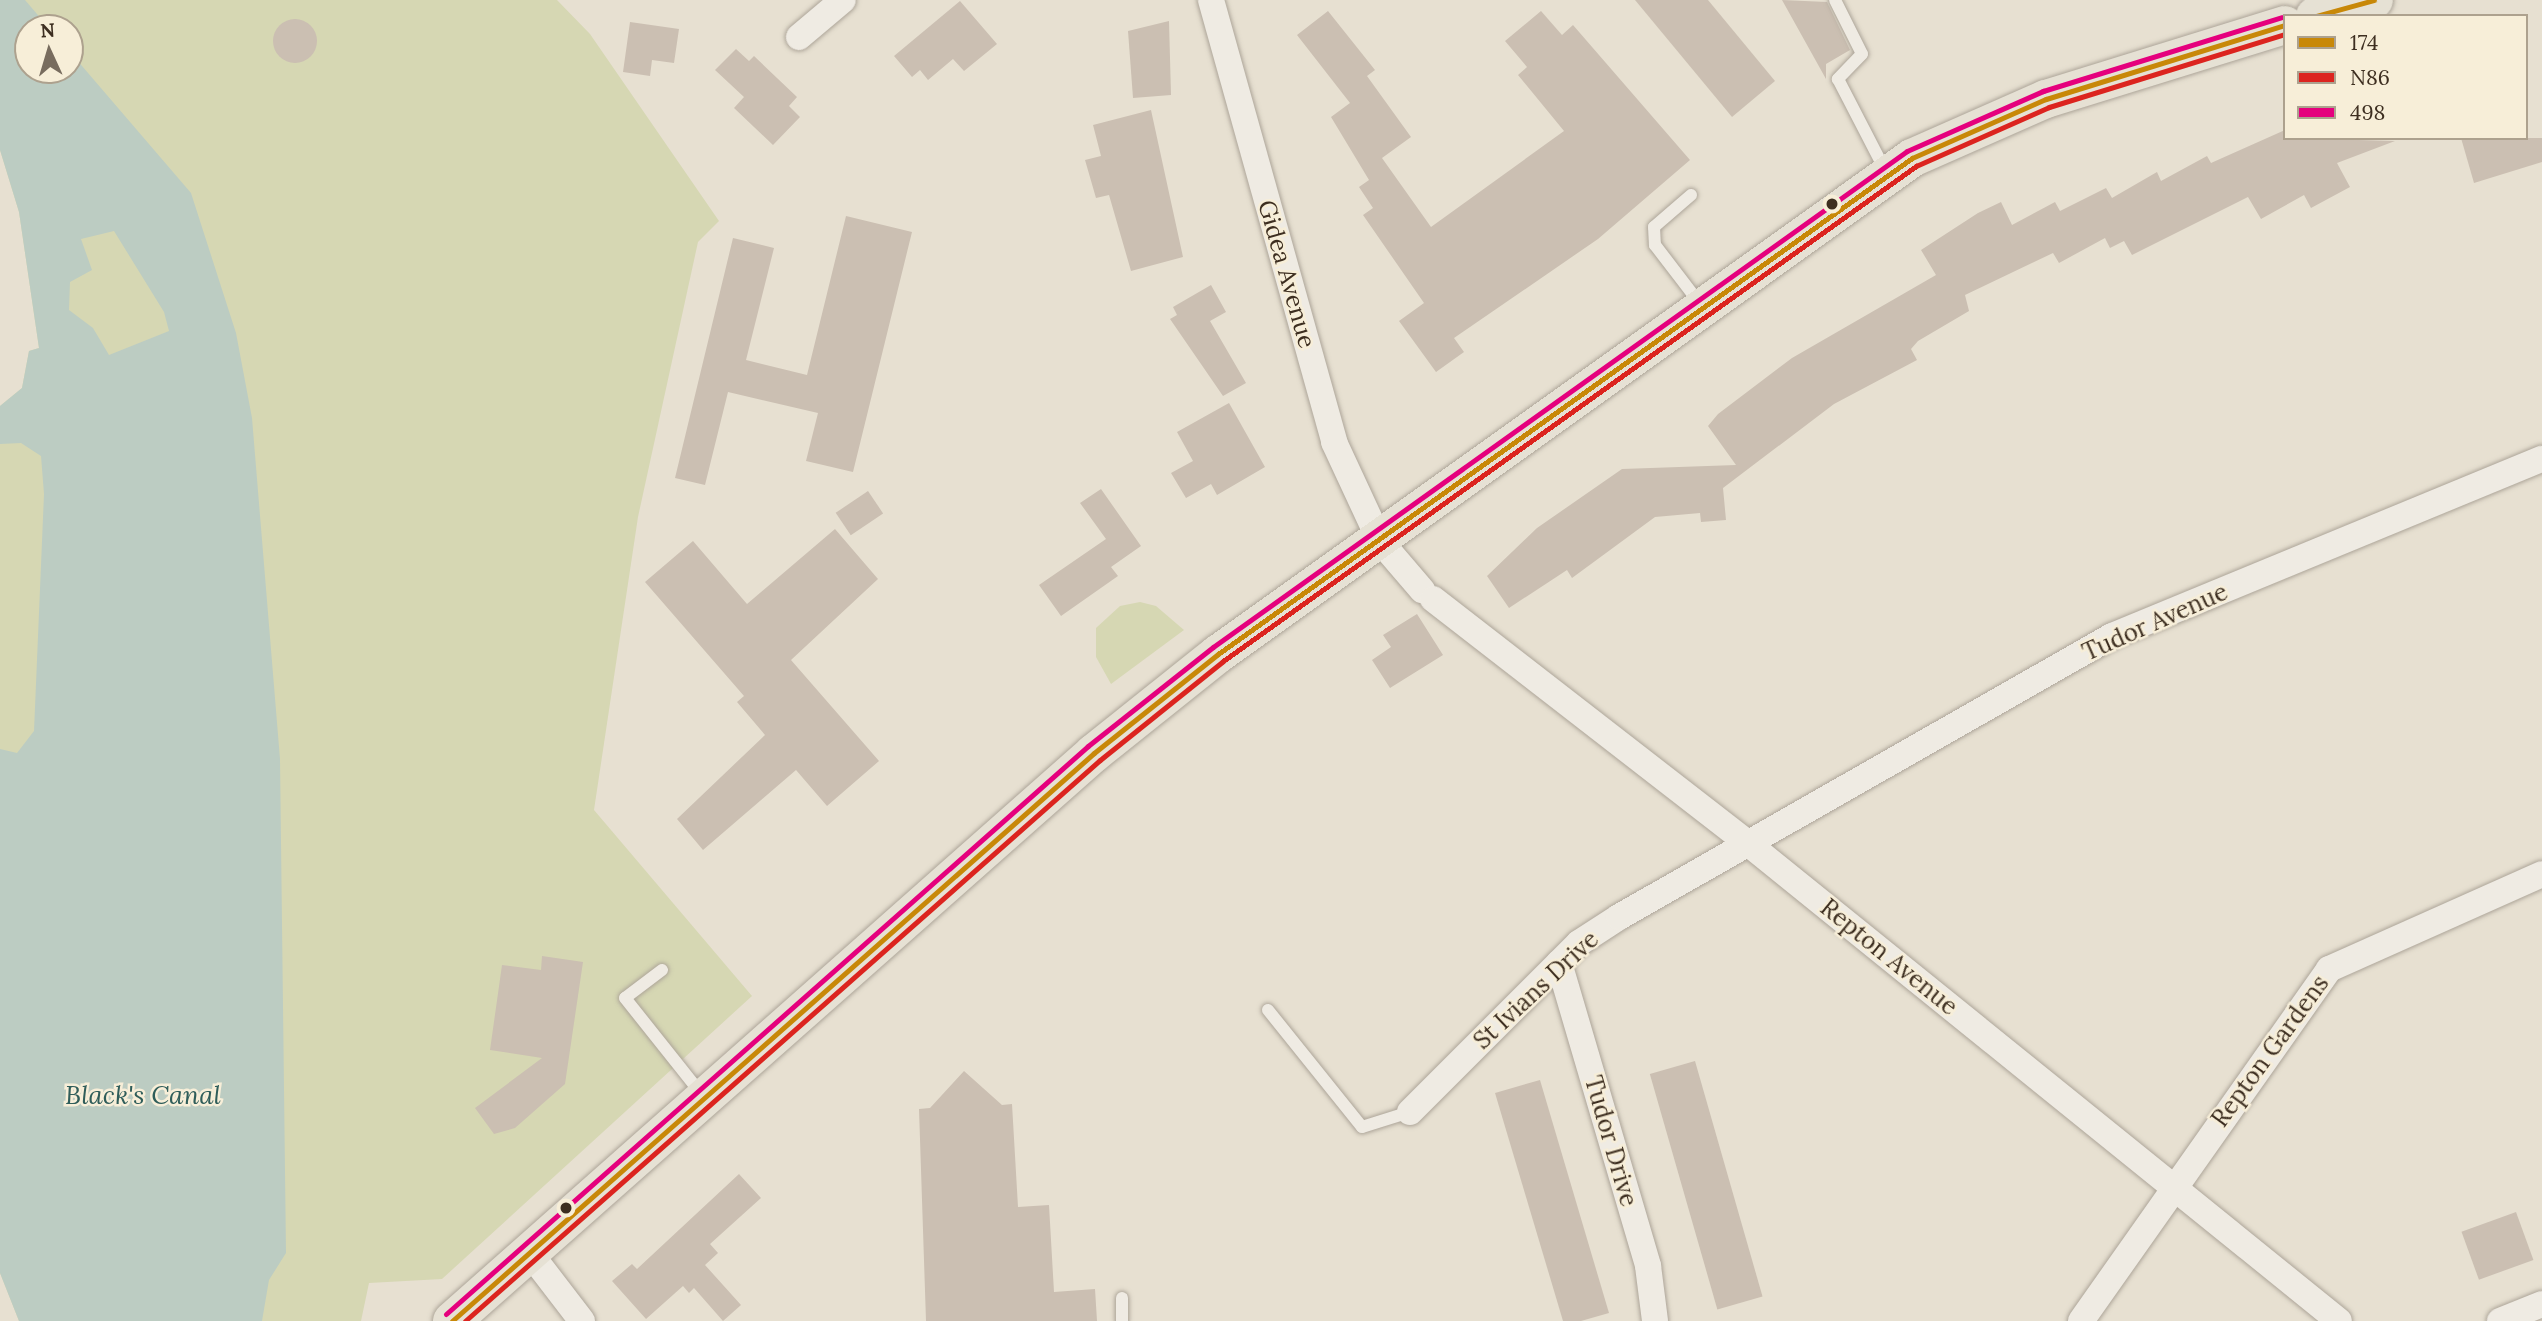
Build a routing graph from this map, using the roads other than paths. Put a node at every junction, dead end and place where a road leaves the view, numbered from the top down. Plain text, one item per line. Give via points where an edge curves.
1 (843, 0) edge
2 (1211, 0) edge
3 (1835, 0) edge
4 (2374, 0) edge
5 (2318, 10) edge
6 (2283, 25) edge
7 (799, 37) dead end
8 (1888, 175) junction
9 (1691, 195) dead end
10 (1703, 308) junction
11 (2540, 465) edge
12 (1380, 541) junction
13 (1750, 845) junction
14 (2542, 874) edge
15 (1559, 963) junction
16 (662, 970) dead end
17 (1268, 1010) dead end
18 (705, 1100) junction
19 (1410, 1112) joint
20 (2174, 1186) junction
21 (529, 1252) junction
22 (1122, 1298) dead end
23 (2542, 1304) edge
24 (452, 1321) edge
25 (582, 1321) edge
26 (1122, 1321) edge
27 (1655, 1321) edge
28 (2081, 1321) edge
29 (2339, 1321) edge
30 (2501, 1321) edge

1 - 7 street
2 - 12 street, Gidea Avenue via 1334,442
3 - 8 lane via 1862,54 1838,79
4 - 5 main road
6 - 8 main road via 2046,99 1912,158
8 - 10 main road
9 - 10 lane via 1654,227 1655,245
10 - 12 main road
11 - 13 street, Tudor Avenue via 2112,636
12 - 13 street, Repton Avenue via 1428,594
12 - 18 main road via 1218,654 1014,818
13 - 15 street, St Ivians Drive via 1619,917
13 - 20 street, Repton Avenue
14 - 20 street, Repton Gardens via 2329,969
15 - 19 street, St Ivians Drive
15 - 27 street, Tudor Drive via 1648,1266
16 - 18 lane via 625,998
17 - 19 lane via 1362,1127
18 - 21 main road
20 - 28 street, Repton Gardens
20 - 29 street, Repton Avenue
21 - 24 main road
21 - 25 street
22 - 26 lane
23 - 30 street

